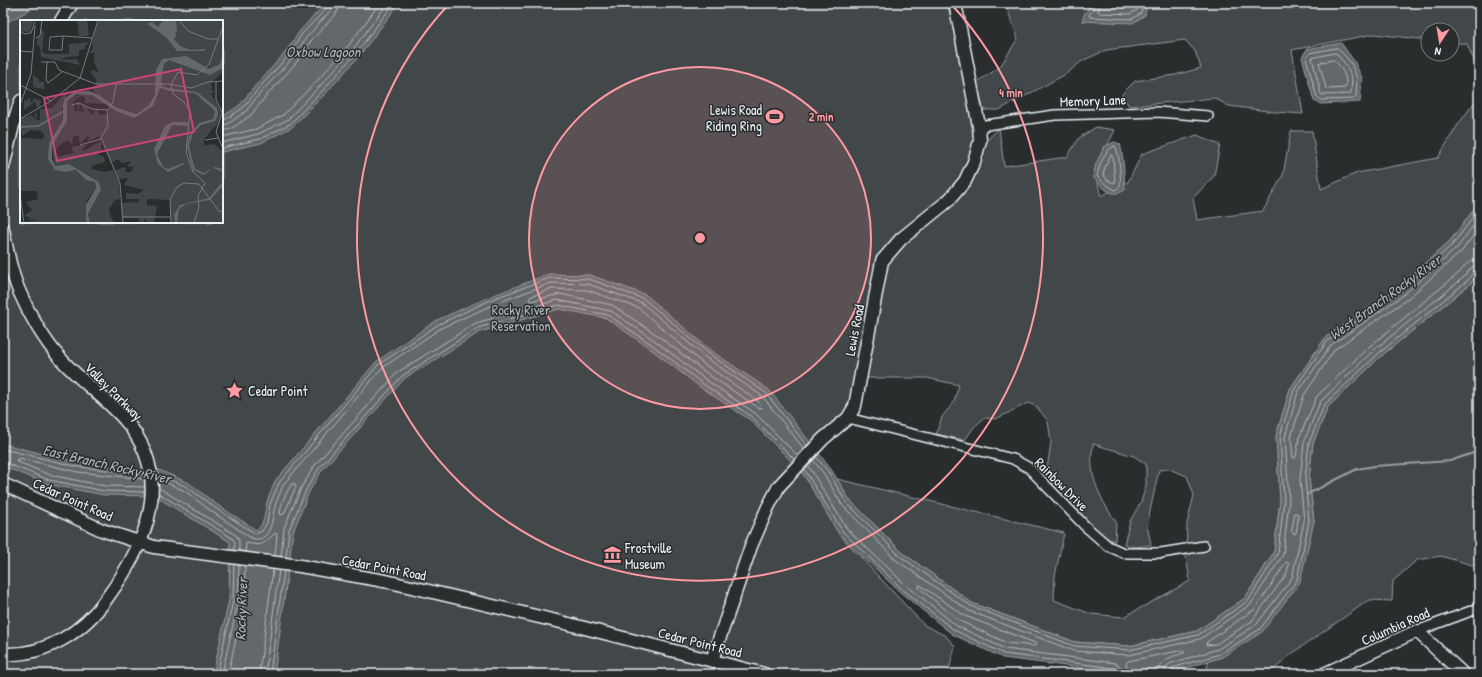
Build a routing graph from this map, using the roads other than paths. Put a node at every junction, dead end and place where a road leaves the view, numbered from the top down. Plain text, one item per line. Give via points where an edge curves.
1 (72, 3) edge
2 (955, 3) edge
3 (62, 20) edge
4 (20, 104) edge
5 (1208, 116) dead end
6 (979, 126) junction
7 (3, 167) edge
8 (3, 229) edge
9 (848, 418) junction
10 (3, 484) edge
11 (140, 542) junction
12 (1204, 546) dead end
13 (1479, 608) edge
14 (1417, 631) junction
15 (3, 654) edge
16 (712, 660) junction
17 (764, 674) edge
18 (1324, 674) edge
19 (1463, 674) edge

1 - 3 street
2 - 6 street, Lewis Road
4 - 7 street
5 - 6 street, Memory Lane via 1158,112 1055,115
6 - 9 street, Lewis Road via 980,141 965,181 949,200 901,239 882,261 854,406
8 - 11 street, Valley Parkway via 20,293 41,331 59,357 125,419 140,440 150,466 152,498 150,514
9 - 12 street, Rainbow Drive via 1013,459 1029,468 1084,526 1108,546 1124,553 1161,553
9 - 16 street, Lewis Road via 823,439 779,486 751,546
10 - 11 street, Cedar Point Road via 102,530
11 - 15 street, Valley Parkway via 120,580 97,611 79,628 58,643 40,650
11 - 16 street, Cedar Point Road via 166,549 300,566 390,582
13 - 14 street, Columbia Road
14 - 18 street, Columbia Road
14 - 19 street
16 - 17 street, Cedar Point Road

